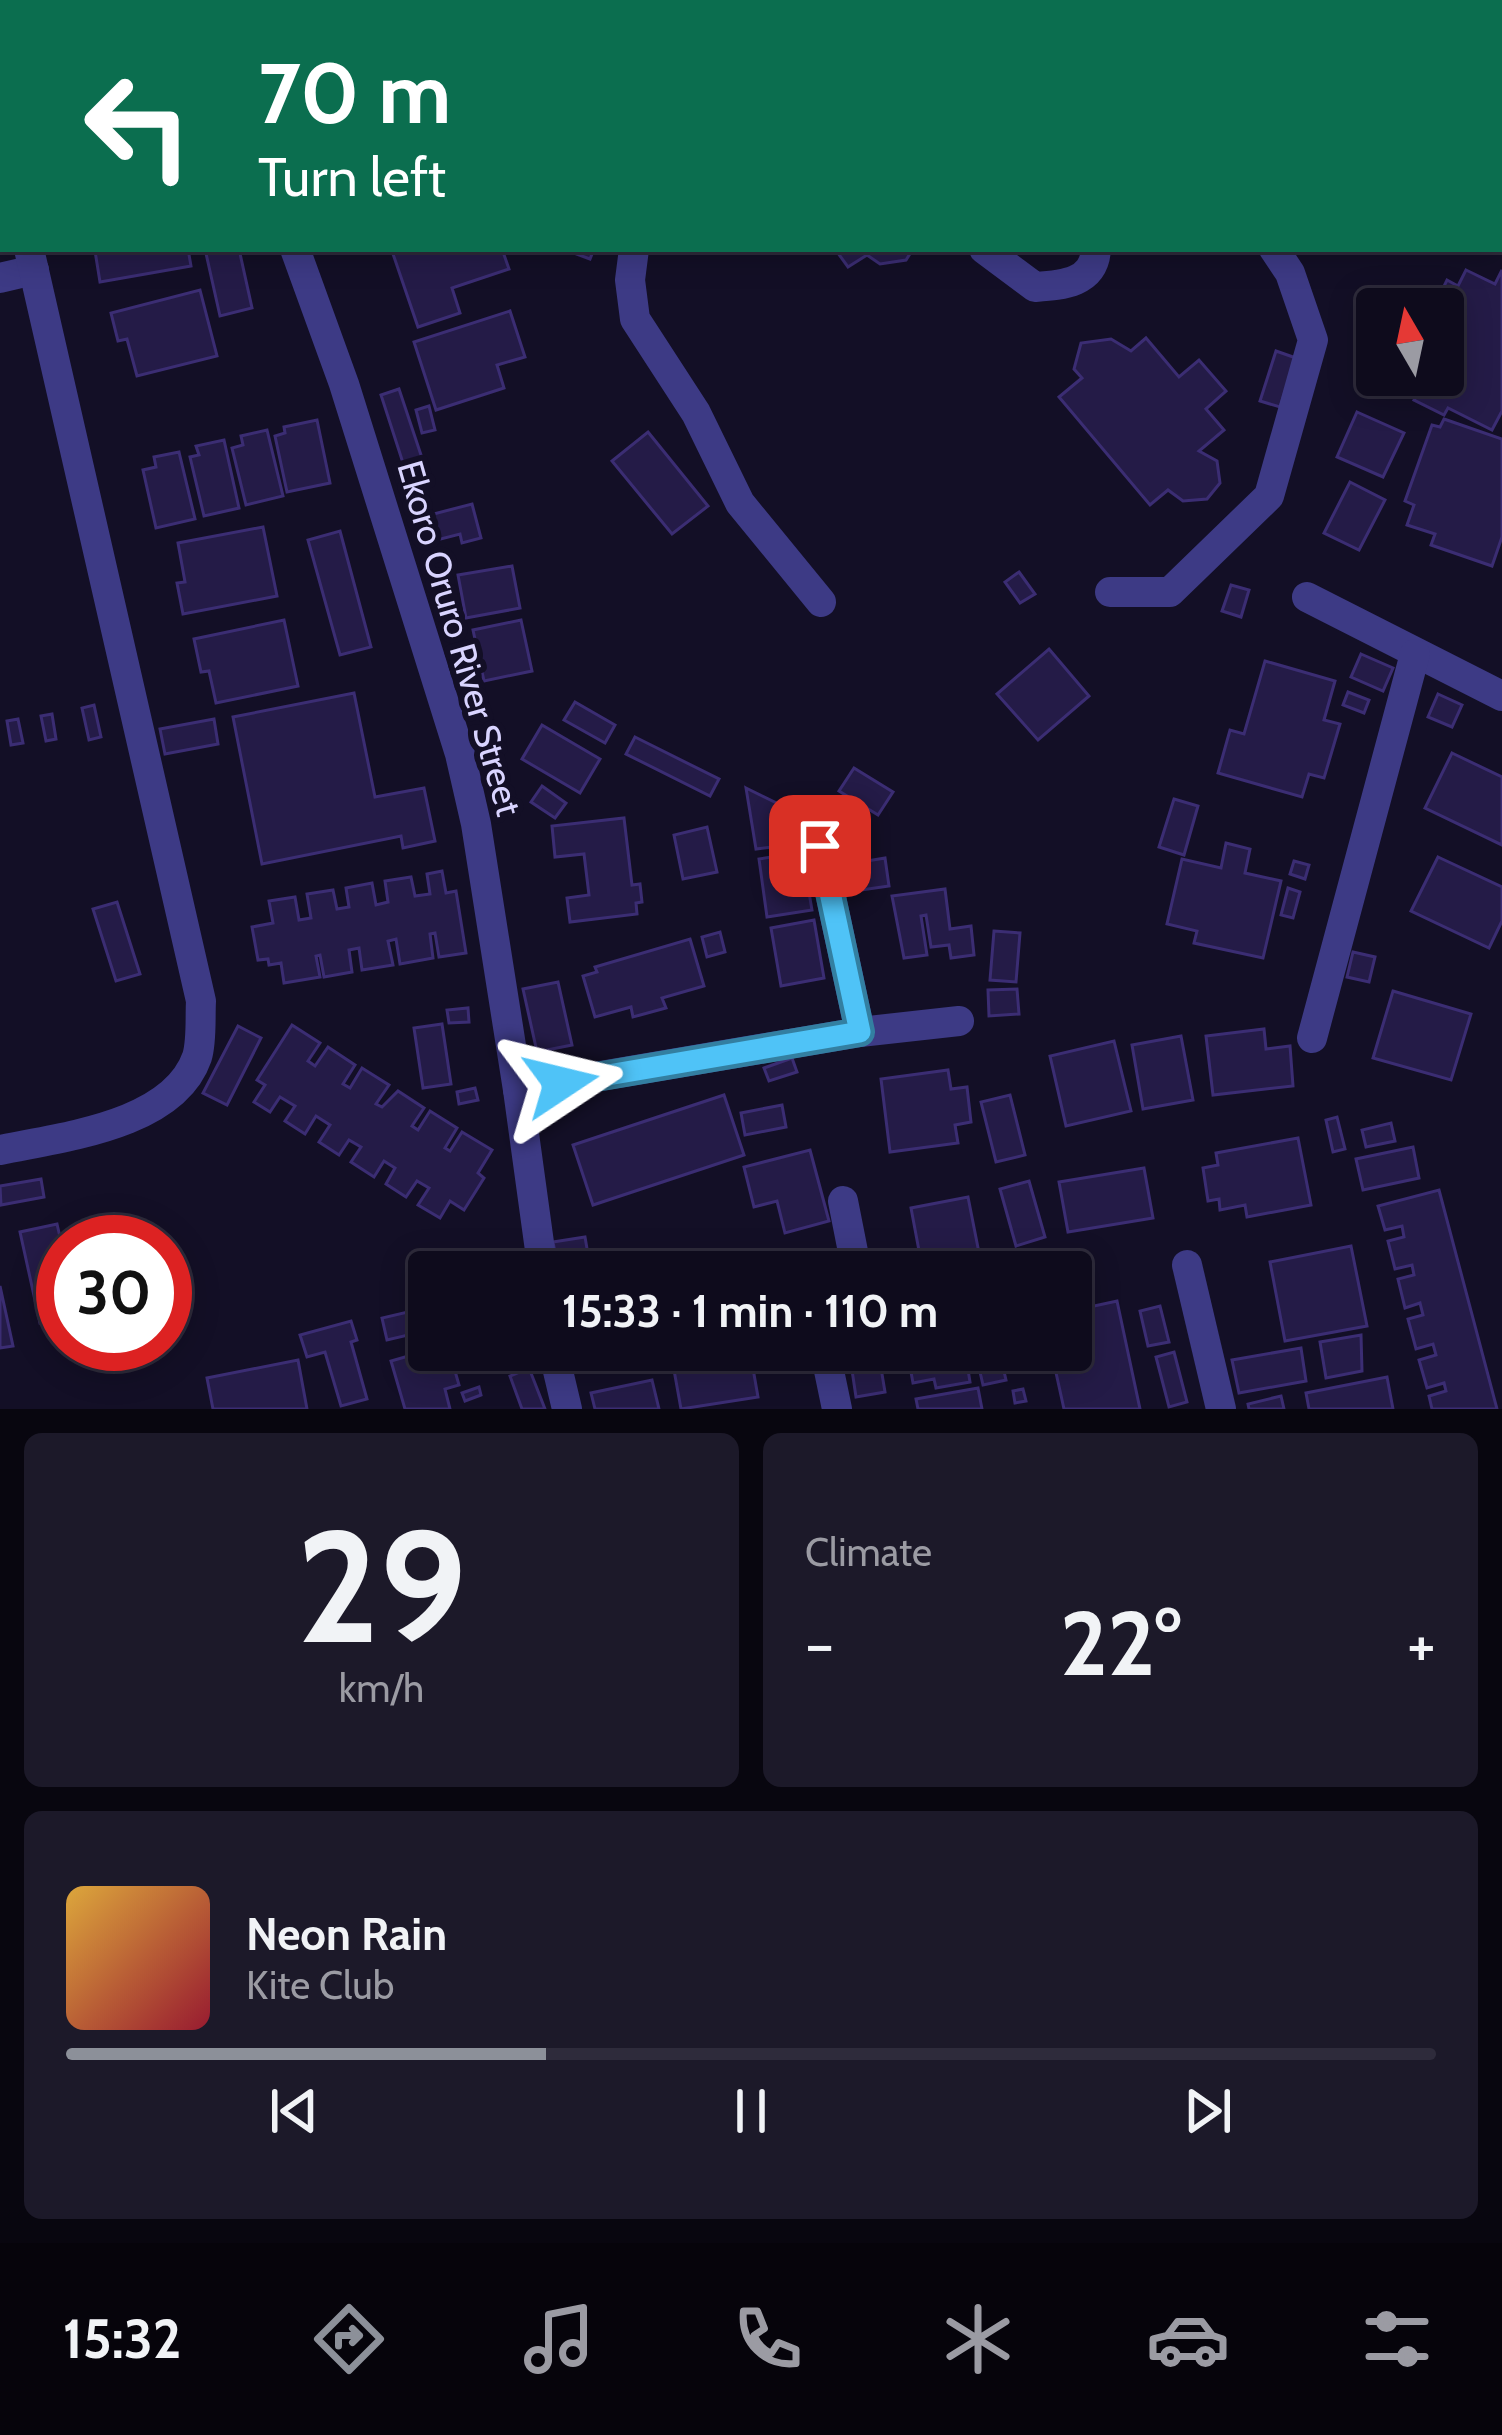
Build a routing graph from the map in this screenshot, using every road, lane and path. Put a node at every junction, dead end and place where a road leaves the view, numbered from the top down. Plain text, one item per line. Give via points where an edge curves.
1 (296, 252) edge
2 (634, 252) edge
3 (988, 252) edge
4 (1096, 252) edge
5 (1276, 252) edge
6 (31, 260) edge
7 (0, 278) edge
8 (1110, 592) dead end
9 (1307, 597) dead end
10 (821, 602) dead end
11 (1415, 654) junction
12 (1502, 696) edge
13 (820, 846) dead end
14 (958, 1021) dead end
15 (860, 1032) junction
16 (1312, 1038) dead end
17 (518, 1090) junction
18 (0, 1150) edge
19 (843, 1201) dead end
20 (540, 1251) edge
21 (853, 1251) edge
22 (1186, 1265) dead end
23 (559, 1371) edge
24 (829, 1371) edge
25 (567, 1409) edge
26 (837, 1409) edge
27 (1221, 1409) edge

1 - 17 street, Ekoro Oruro River Street via 460,754
2 - 10 street via 635,319 696,413 740,503
3 - 4 street via 1035,287 1082,278
5 - 8 street via 1313,340 1269,496 1170,592
6 - 7 street
6 - 18 street via 201,1001 196,1058 165,1101 112,1126
9 - 11 street
11 - 12 street
11 - 16 street
13 - 15 street
14 - 15 street
15 - 17 street
17 - 20 street, Ekoro Oruro River Street
19 - 21 street
22 - 27 street
23 - 25 street
24 - 26 street

